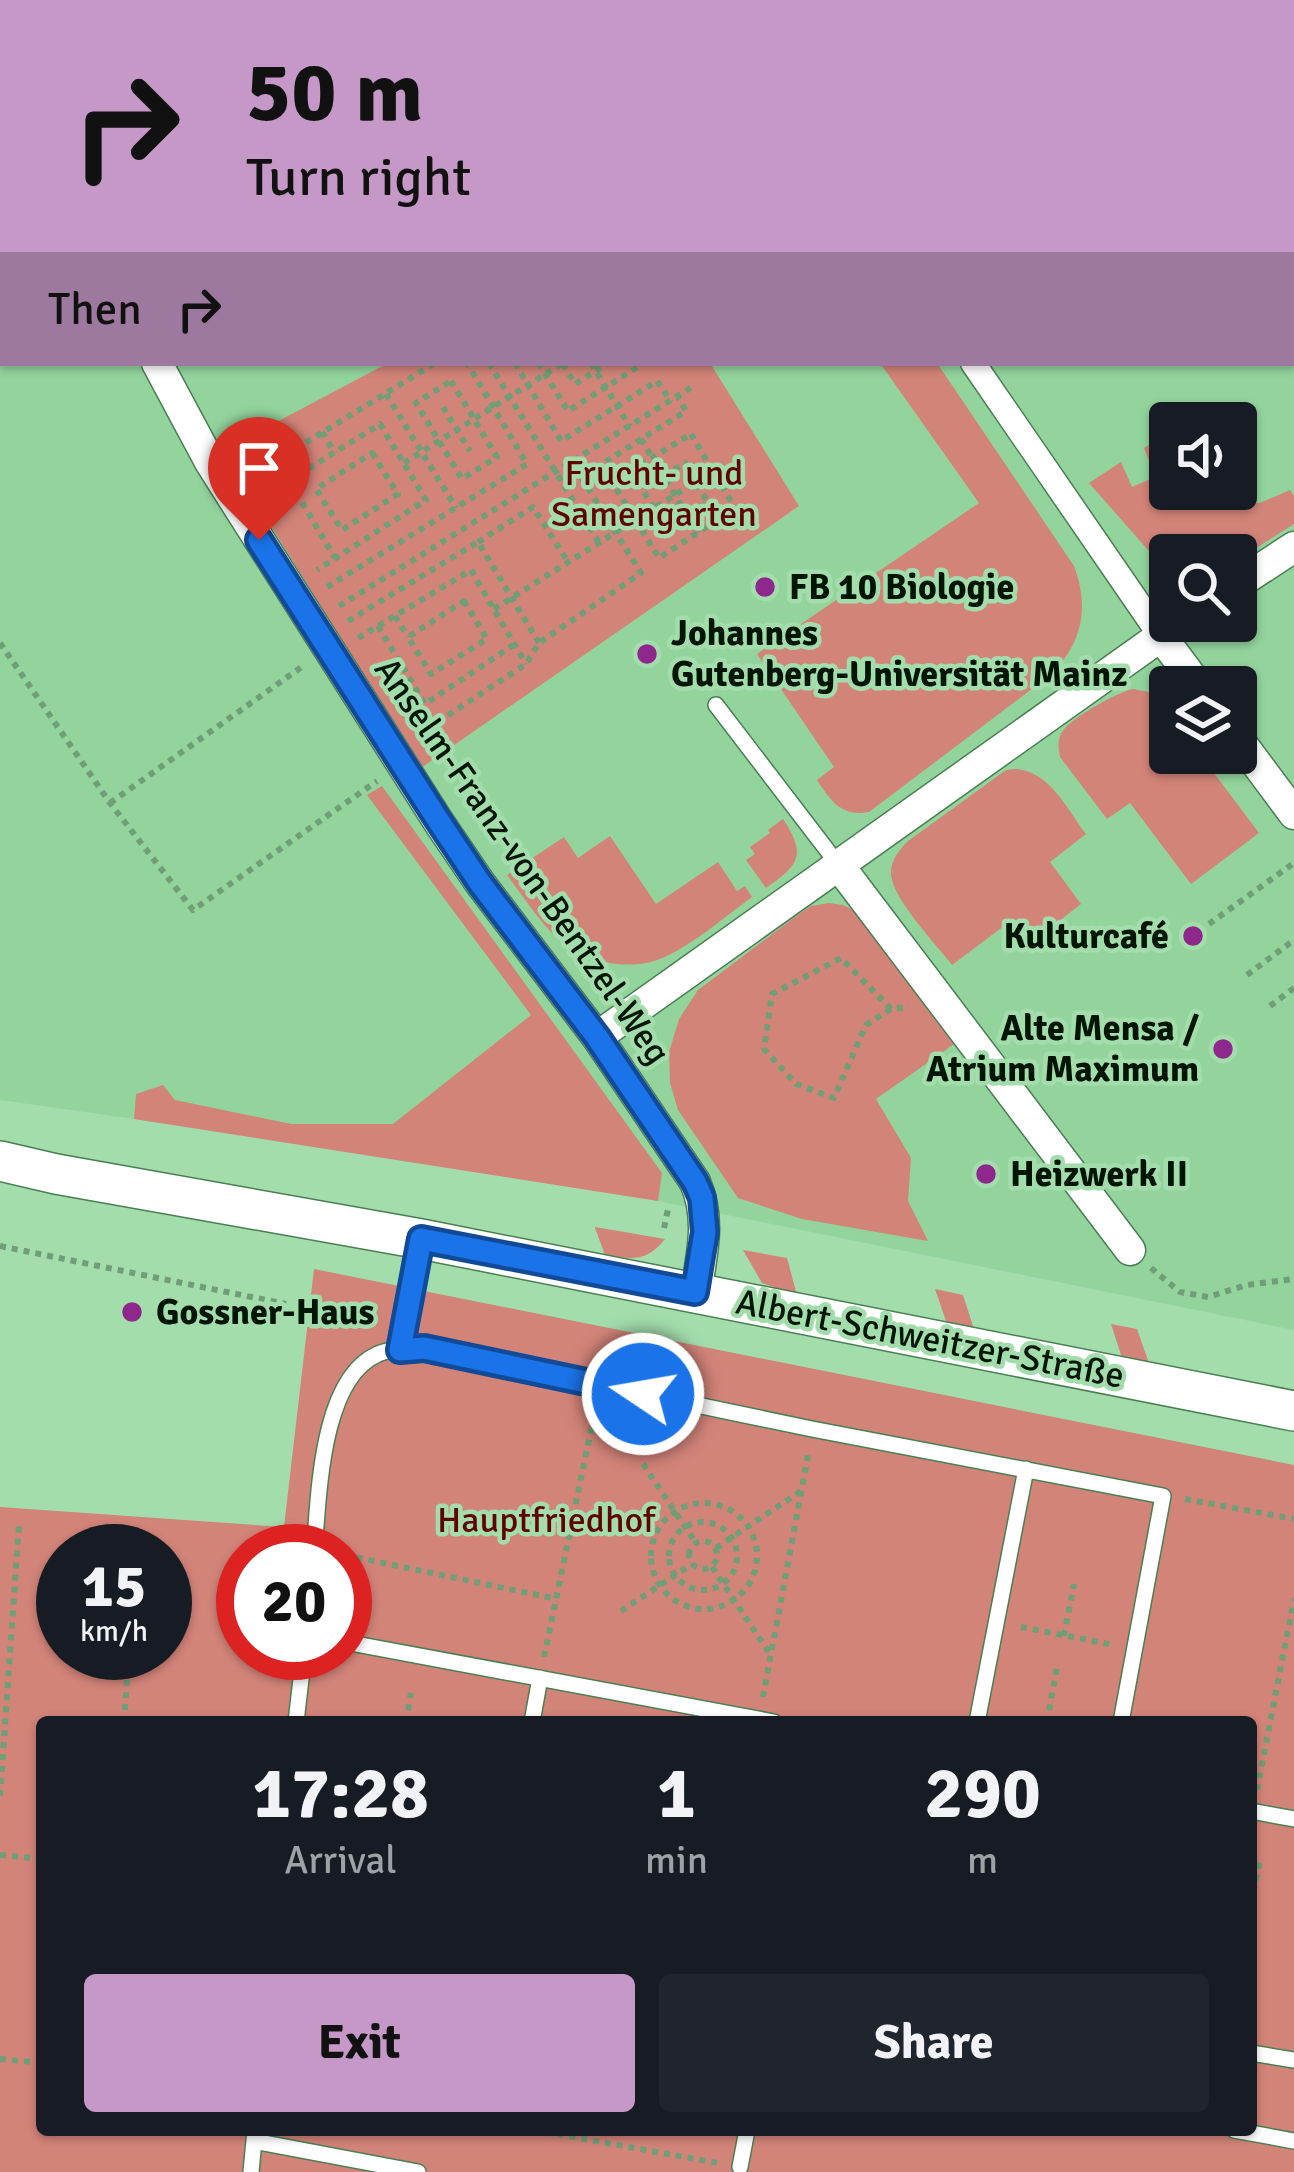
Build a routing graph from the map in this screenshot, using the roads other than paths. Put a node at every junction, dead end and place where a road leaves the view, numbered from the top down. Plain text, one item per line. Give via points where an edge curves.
1 (159, 366) edge
2 (975, 366) edge
3 (1294, 547) edge
4 (1257, 571) edge
5 (1149, 599) edge
6 (1152, 642) edge
7 (716, 704) dead end
8 (1257, 764) edge
9 (1294, 814) edge
10 (840, 867) junction
11 (597, 1037) junction
12 (0, 1161) edge
13 (421, 1239) junction
14 (1130, 1250) road end
15 (695, 1292) junction
16 (400, 1350) junction
17 (1294, 1412) edge
18 (1026, 1469) junction
19 (317, 1524) edge
20 (372, 1647) edge
21 (540, 1678) junction
22 (301, 1680) edge
23 (297, 1716) edge
24 (533, 1716) edge
25 (744, 1716) edge
26 (978, 1716) edge
27 (1122, 1716) edge
28 (1257, 1813) edge
29 (1294, 1820) edge
30 (1257, 2054) edge
31 (1294, 2060) edge
32 (1257, 2134) edge
33 (255, 2136) edge
34 (259, 2136) edge
35 (746, 2136) edge
36 (1294, 2141) edge
37 (740, 2167) road end
38 (251, 2172) edge
39 (418, 2172) edge

1 - 11 street, Anselm-Franz-von-Bentzel-Weg via 210,462 401,764
2 - 5 street
3 - 4 street
6 - 10 street
7 - 10 lane
8 - 9 street
10 - 11 street
10 - 14 street
11 - 15 street, Anselm-Franz-von-Bentzel-Weg via 702,1198
12 - 13 street, Albert-Schweitzer-Straße
13 - 15 street, Albert-Schweitzer-Straße
13 - 16 lane
15 - 17 street, Albert-Schweitzer-Straße
16 - 18 lane via 424,1348
16 - 19 lane via 376,1354 342,1393 323,1454
18 - 26 lane
18 - 27 lane via 1163,1496
20 - 21 lane
21 - 24 lane
21 - 25 lane
22 - 23 lane
28 - 29 lane
30 - 31 lane
32 - 36 lane
33 - 38 lane
34 - 39 lane
35 - 37 lane

